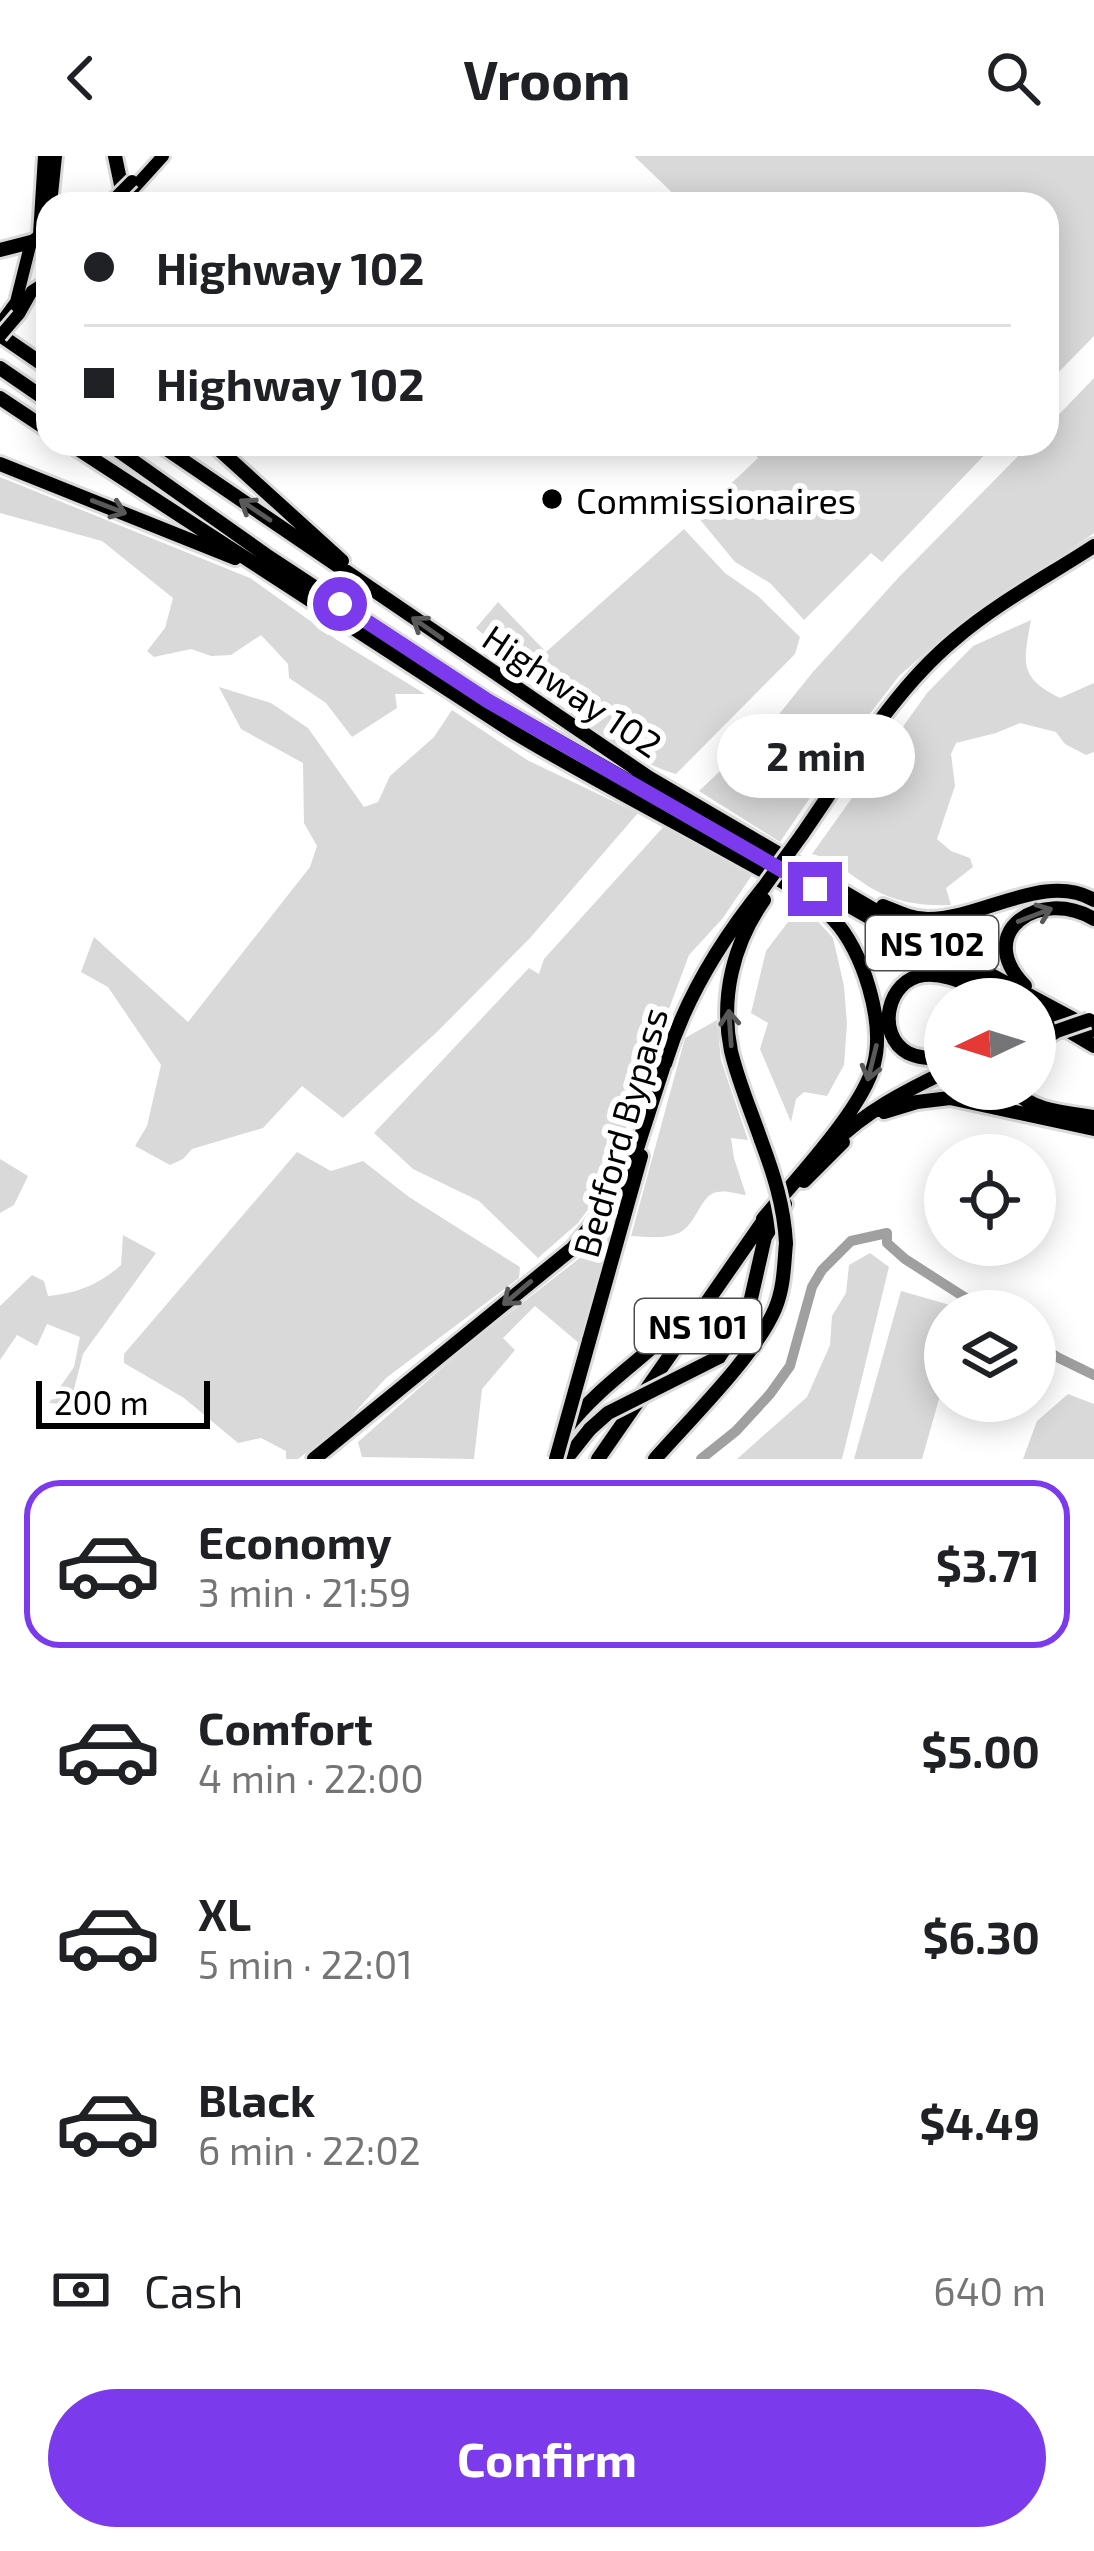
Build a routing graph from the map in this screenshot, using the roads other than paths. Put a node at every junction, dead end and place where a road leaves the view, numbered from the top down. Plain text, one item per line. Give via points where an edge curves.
1 (45, 156) edge
2 (56, 156) edge
3 (115, 156) edge
4 (158, 156) edge
5 (42, 192) edge
6 (52, 192) edge
7 (116, 192) edge
8 (126, 192) edge
9 (36, 238) edge
10 (36, 243) edge
11 (0, 250) edge
12 (28, 260) junction
13 (36, 273) edge
14 (36, 288) edge
15 (15, 313) junction
16 (0, 324) edge
17 (0, 336) edge
18 (36, 360) edge
19 (0, 368) edge
20 (36, 393) edge
21 (0, 398) edge
22 (36, 422) edge
23 (87, 456) edge
24 (90, 456) edge
25 (127, 456) edge
26 (177, 456) edge
27 (227, 456) edge
28 (232, 456) edge
29 (0, 464) edge
30 (239, 467) junction
31 (1094, 550) edge
32 (266, 555) junction
33 (276, 578) junction
34 (386, 599) junction
35 (469, 703) junction
36 (706, 827) junction
37 (797, 866) junction
38 (767, 889) junction
39 (1094, 901) edge
40 (1094, 919) edge
41 (951, 978) edge
42 (976, 978) edge
43 (1070, 1015) junction
44 (1056, 1023) edge
45 (1092, 1023) edge
46 (1056, 1032) edge
47 (1094, 1047) edge
48 (924, 1058) edge
49 (666, 1059) junction
50 (924, 1083) edge
51 (924, 1086) edge
52 (1056, 1109) edge
53 (879, 1113) junction
54 (1094, 1117) edge
55 (1094, 1129) edge
56 (791, 1194) junction
57 (763, 1220) junction
58 (786, 1243) junction
59 (717, 1284) junction
60 (719, 1357) junction
61 (354, 1427) junction
62 (314, 1459) edge
63 (328, 1459) edge
64 (553, 1459) edge
65 (566, 1459) edge
66 (598, 1459) edge
67 (607, 1459) edge
68 (655, 1459) edge

1 - 5 highway
2 - 6 highway
3 - 7 highway
4 - 8 main road, bridge
9 - 11 highway
10 - 12 main road
12 - 13 main road
12 - 15 main road
14 - 15 main road
15 - 16 main road, bridge
15 - 17 main road, bridge
17 - 18 highway
19 - 20 highway
21 - 22 highway
23 - 33 highway
24 - 32 highway
25 - 32 highway, Highway 102 / NS 102
34 -> 26 highway, Highway 102 / NS 102
27 - 30 highway
28 - 30 highway
29 -> 33 highway
30 - 34 highway
31 - 38 highway, Bedford Bypass, bridge via 982,618 931,661
32 - 36 highway, Highway 102 / NS 102 via 488,701
33 - 35 highway
37 -> 34 highway, Highway 102 / NS 102 via 648,777
35 - 36 highway
35 -> 57 highway via 791,888 846,934 876,1024 874,1064 857,1102
36 - 42 highway, Highway 102 / NS 102
37 - 39 highway via 926,920 1044,891
37 - 43 highway, Highway 102 / NS 102
38 - 49 highway, Bedford Bypass via 705,969
58 -> 38 highway, Bedford Bypass, bridge via 778,1186 728,1021 743,934
43 -> 40 highway via 1022,984 1005,952 1007,935 1040,909 1064,907
41 - 48 highway via 904,982 890,1001 894,1039
43 - 45 highway, Highway 102 / NS 102
44 - 47 highway
45 - 46 highway, bridge
49 -> 61 highway via 632,1164 573,1248
49 - 64 highway, Bedford Bypass, bridge
50 - 57 highway, NS 101 via 844,1132
51 - 53 highway, NS 101
52 - 54 highway
53 - 55 highway via 950,1098
53 - 56 highway, NS 101
56 - 60 highway via 765,1237 747,1316
56 - 67 highway, NS 101
57 - 59 highway, NS 101
58 - 60 highway via 765,1312
58 - 68 highway, Bedford Bypass via 776,1308
59 - 64 highway via 584,1405
59 - 66 highway, NS 101
60 - 65 highway, bridge via 608,1413
61 - 62 highway
61 - 63 highway

